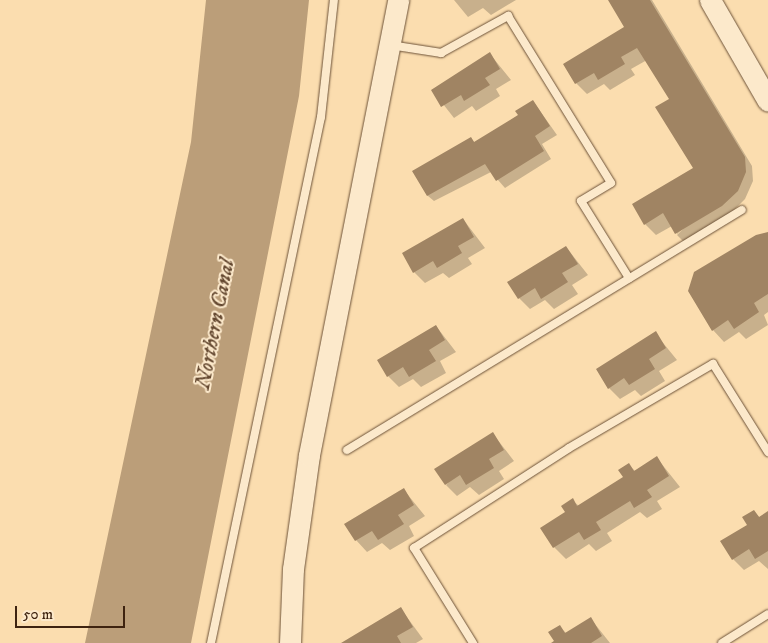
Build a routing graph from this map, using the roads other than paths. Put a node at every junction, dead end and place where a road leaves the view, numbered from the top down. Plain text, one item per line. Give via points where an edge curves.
1 (334, 0) edge
2 (398, 0) edge
3 (710, 0) edge
4 (390, 45) junction
5 (768, 101) edge
6 (742, 210) dead end
7 (629, 278) junction
8 (347, 450) dead end
9 (768, 452) edge
10 (768, 614) edge
11 (211, 643) edge
12 (290, 643) edge
13 (473, 643) edge
14 (722, 643) edge

1 - 11 lane via 321,117
2 - 4 street
3 - 5 street
4 - 7 lane via 441,53 508,16 611,183 581,200
4 - 12 street via 309,455 292,569
6 - 7 lane
7 - 8 lane
9 - 13 lane via 713,364 569,448 414,548
10 - 14 lane

